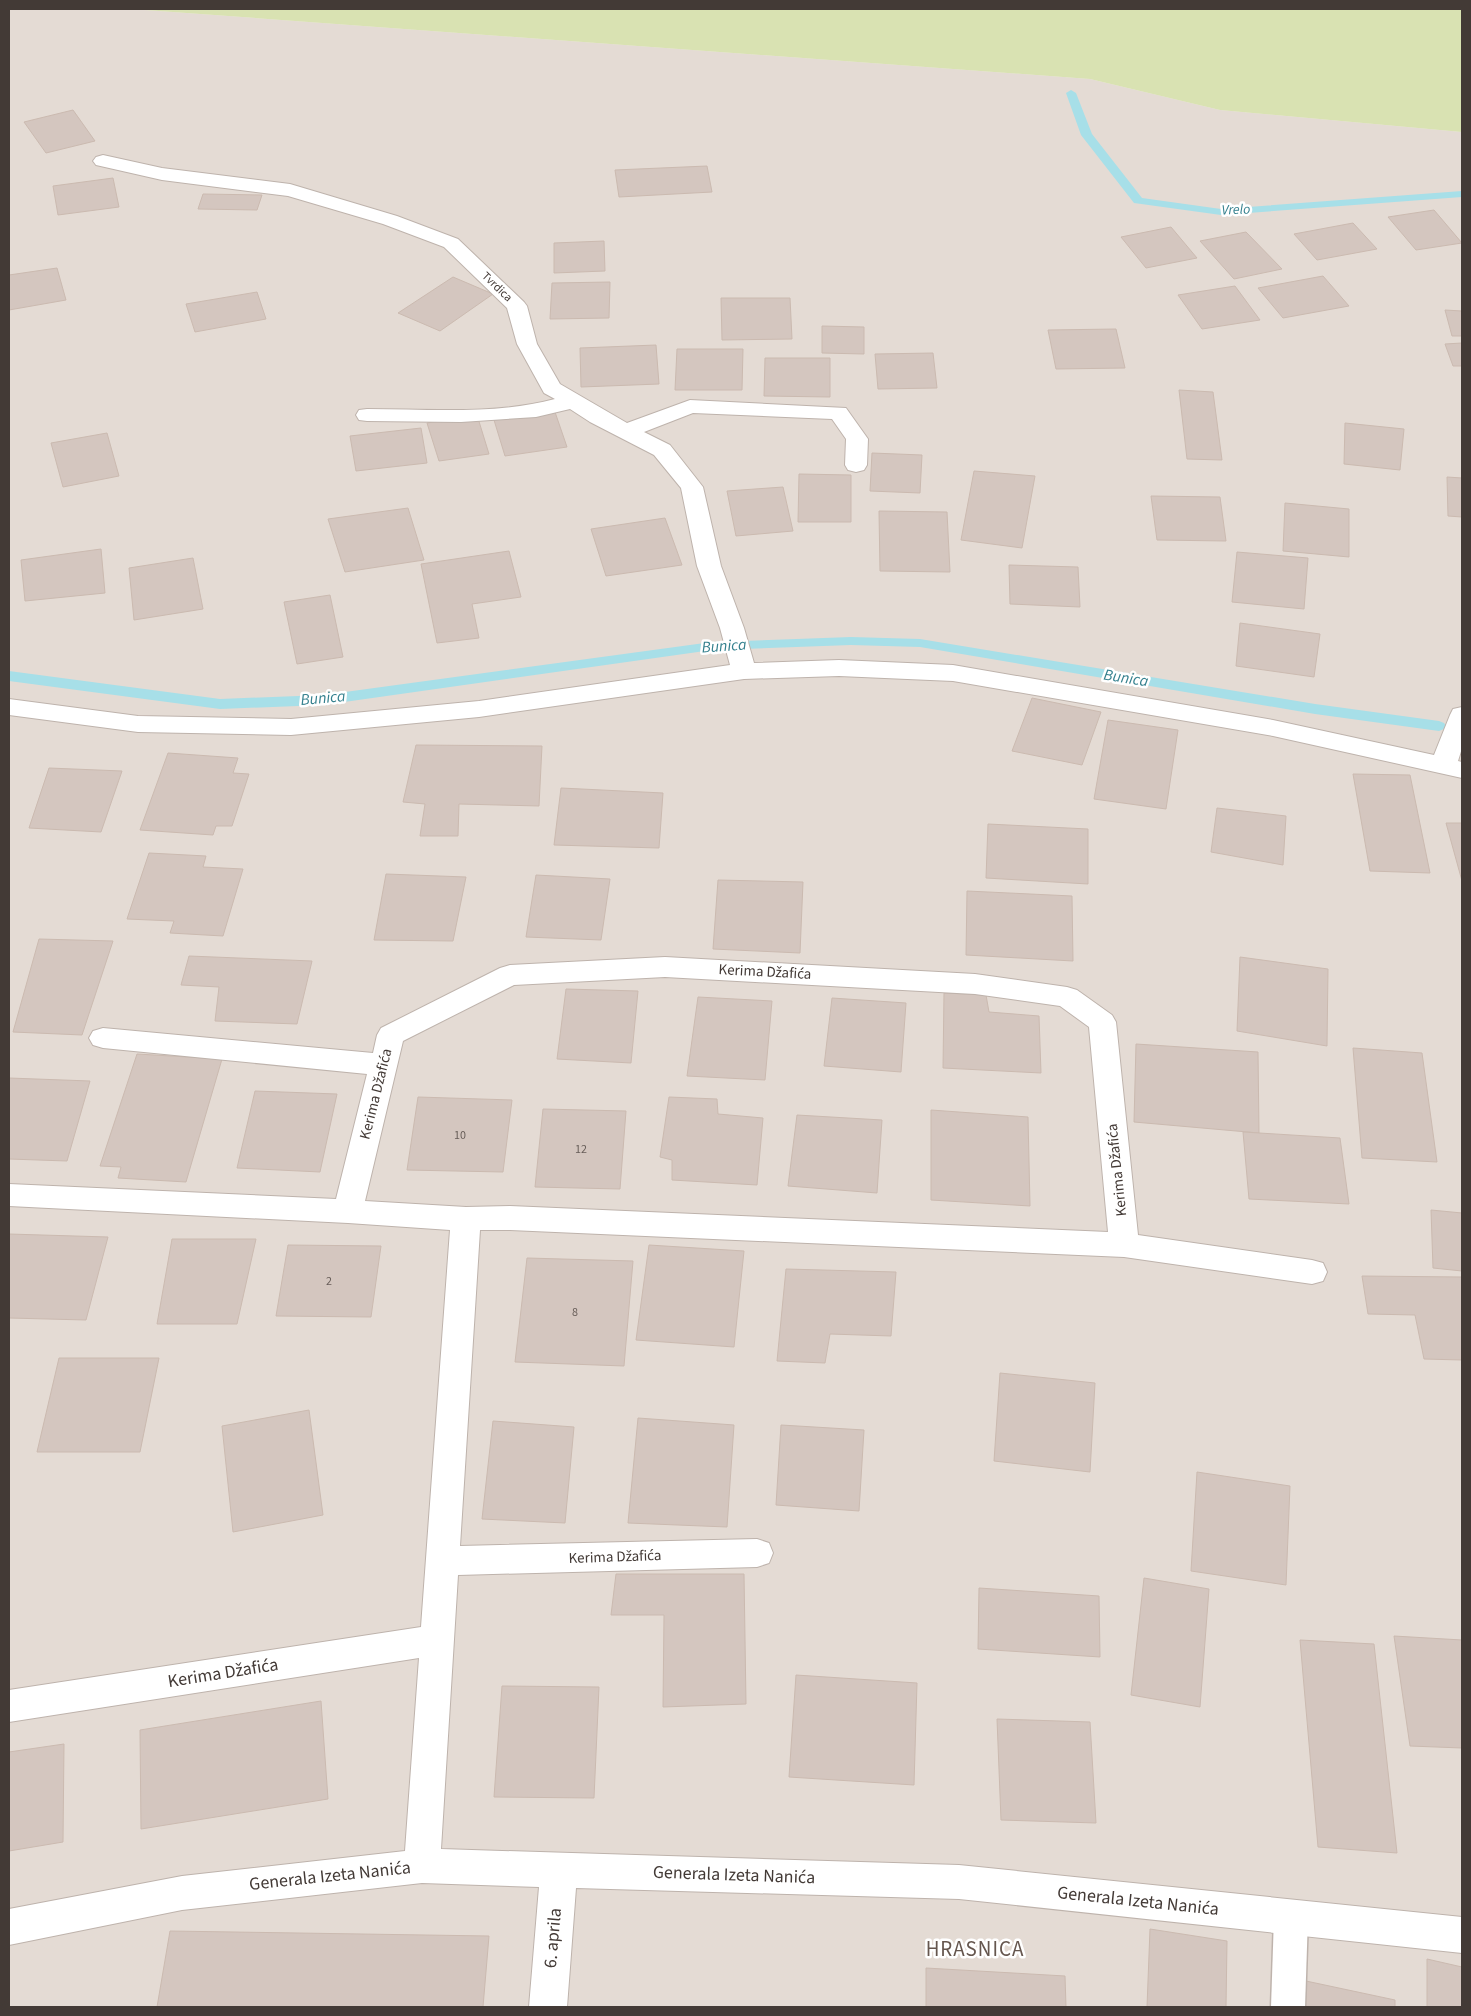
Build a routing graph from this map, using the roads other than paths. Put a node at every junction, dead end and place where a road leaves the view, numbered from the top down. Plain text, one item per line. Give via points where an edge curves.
1 (103, 161) dead end
2 (573, 401) junction
3 (367, 415) dead end
4 (627, 431) junction
5 (856, 465) dead end
6 (742, 664) junction
7 (9, 707) edge
8 (1459, 722) edge
9 (1452, 768) edge
10 (103, 1038) dead end
11 (384, 1064) junction
12 (9, 1196) edge
13 (348, 1211) junction
14 (466, 1219) junction
15 (1124, 1245) junction
16 (1312, 1272) dead end
17 (757, 1553) dead end
18 (443, 1561) junction
19 (437, 1640) junction
20 (9, 1706) edge
21 (422, 1866) junction
22 (559, 1869) junction
23 (1291, 1917) junction
24 (9, 1927) edge
25 (1462, 1935) edge
26 (548, 2007) edge
27 (1288, 2007) edge

1 - 2 street, Tvrdica via 162,174 290,190 390,220 451,243 517,306 528,344 552,388
2 - 3 street via 536,411 461,416
2 - 4 street, Tvrdica
4 - 5 street via 690,406 838,413 857,439
4 - 6 street, Tvrdica via 662,450 692,487 710,566
6 - 7 street via 479,708 291,727 138,724
6 - 9 street via 952,673 1273,728
8 - 9 street
10 - 11 street
11 - 13 street, Kerima Džafića
11 - 15 street, Kerima Džafića via 391,1035 510,975 665,967 975,984 1067,997 1102,1022
12 - 13 street
13 - 14 street
14 - 15 street via 510,1218
14 - 18 street
15 - 16 street
17 - 18 street, Kerima Džafića
18 - 19 street
19 - 20 street, Kerima Džafića
19 - 21 street
21 - 22 street, Generala Izeta Nanića
21 - 24 street, Generala Izeta Nanića via 182,1893
22 - 23 street, Generala Izeta Nanića via 959,1882
22 - 26 street, 6. aprila
23 - 25 street, Generala Izeta Nanića
23 - 27 lane

